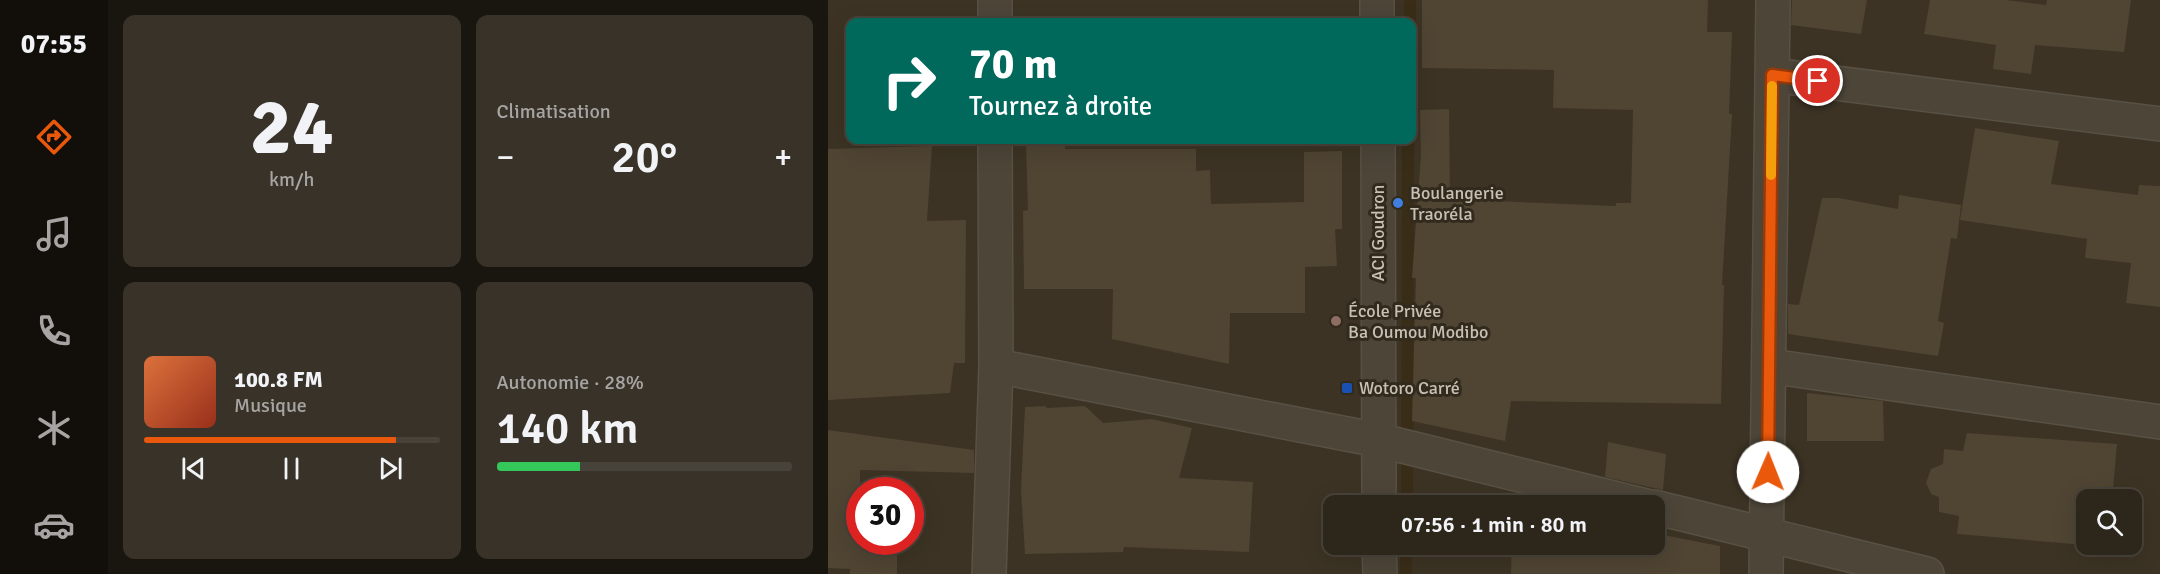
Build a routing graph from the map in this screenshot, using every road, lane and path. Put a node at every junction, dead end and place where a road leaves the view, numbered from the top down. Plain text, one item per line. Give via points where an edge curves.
1 (995, 0) edge
2 (1377, 0) edge
3 (1773, 0) edge
4 (995, 18) edge
5 (1377, 18) edge
6 (1772, 75) junction
7 (2160, 124) edge
8 (995, 144) edge
9 (1377, 144) edge
10 (996, 366) junction
11 (1769, 366) junction
12 (2160, 422) edge
13 (1378, 440) junction
14 (1379, 495) edge
15 (1601, 495) edge
16 (1665, 510) edge
17 (1767, 535) junction
18 (1379, 555) edge
19 (989, 574) edge
20 (1380, 574) edge
21 (1766, 574) edge
22 (1927, 574) edge

1 - 4 street
2 - 5 street
3 - 6 street
6 - 7 street
6 - 11 street
8 - 10 street
9 - 13 street, ACI Goudron
10 - 13 street
10 - 19 street
11 - 12 street
11 - 17 street
13 - 14 street, ACI Goudron
13 - 15 street
16 - 17 street
17 - 21 street
17 - 22 street
18 - 20 street

